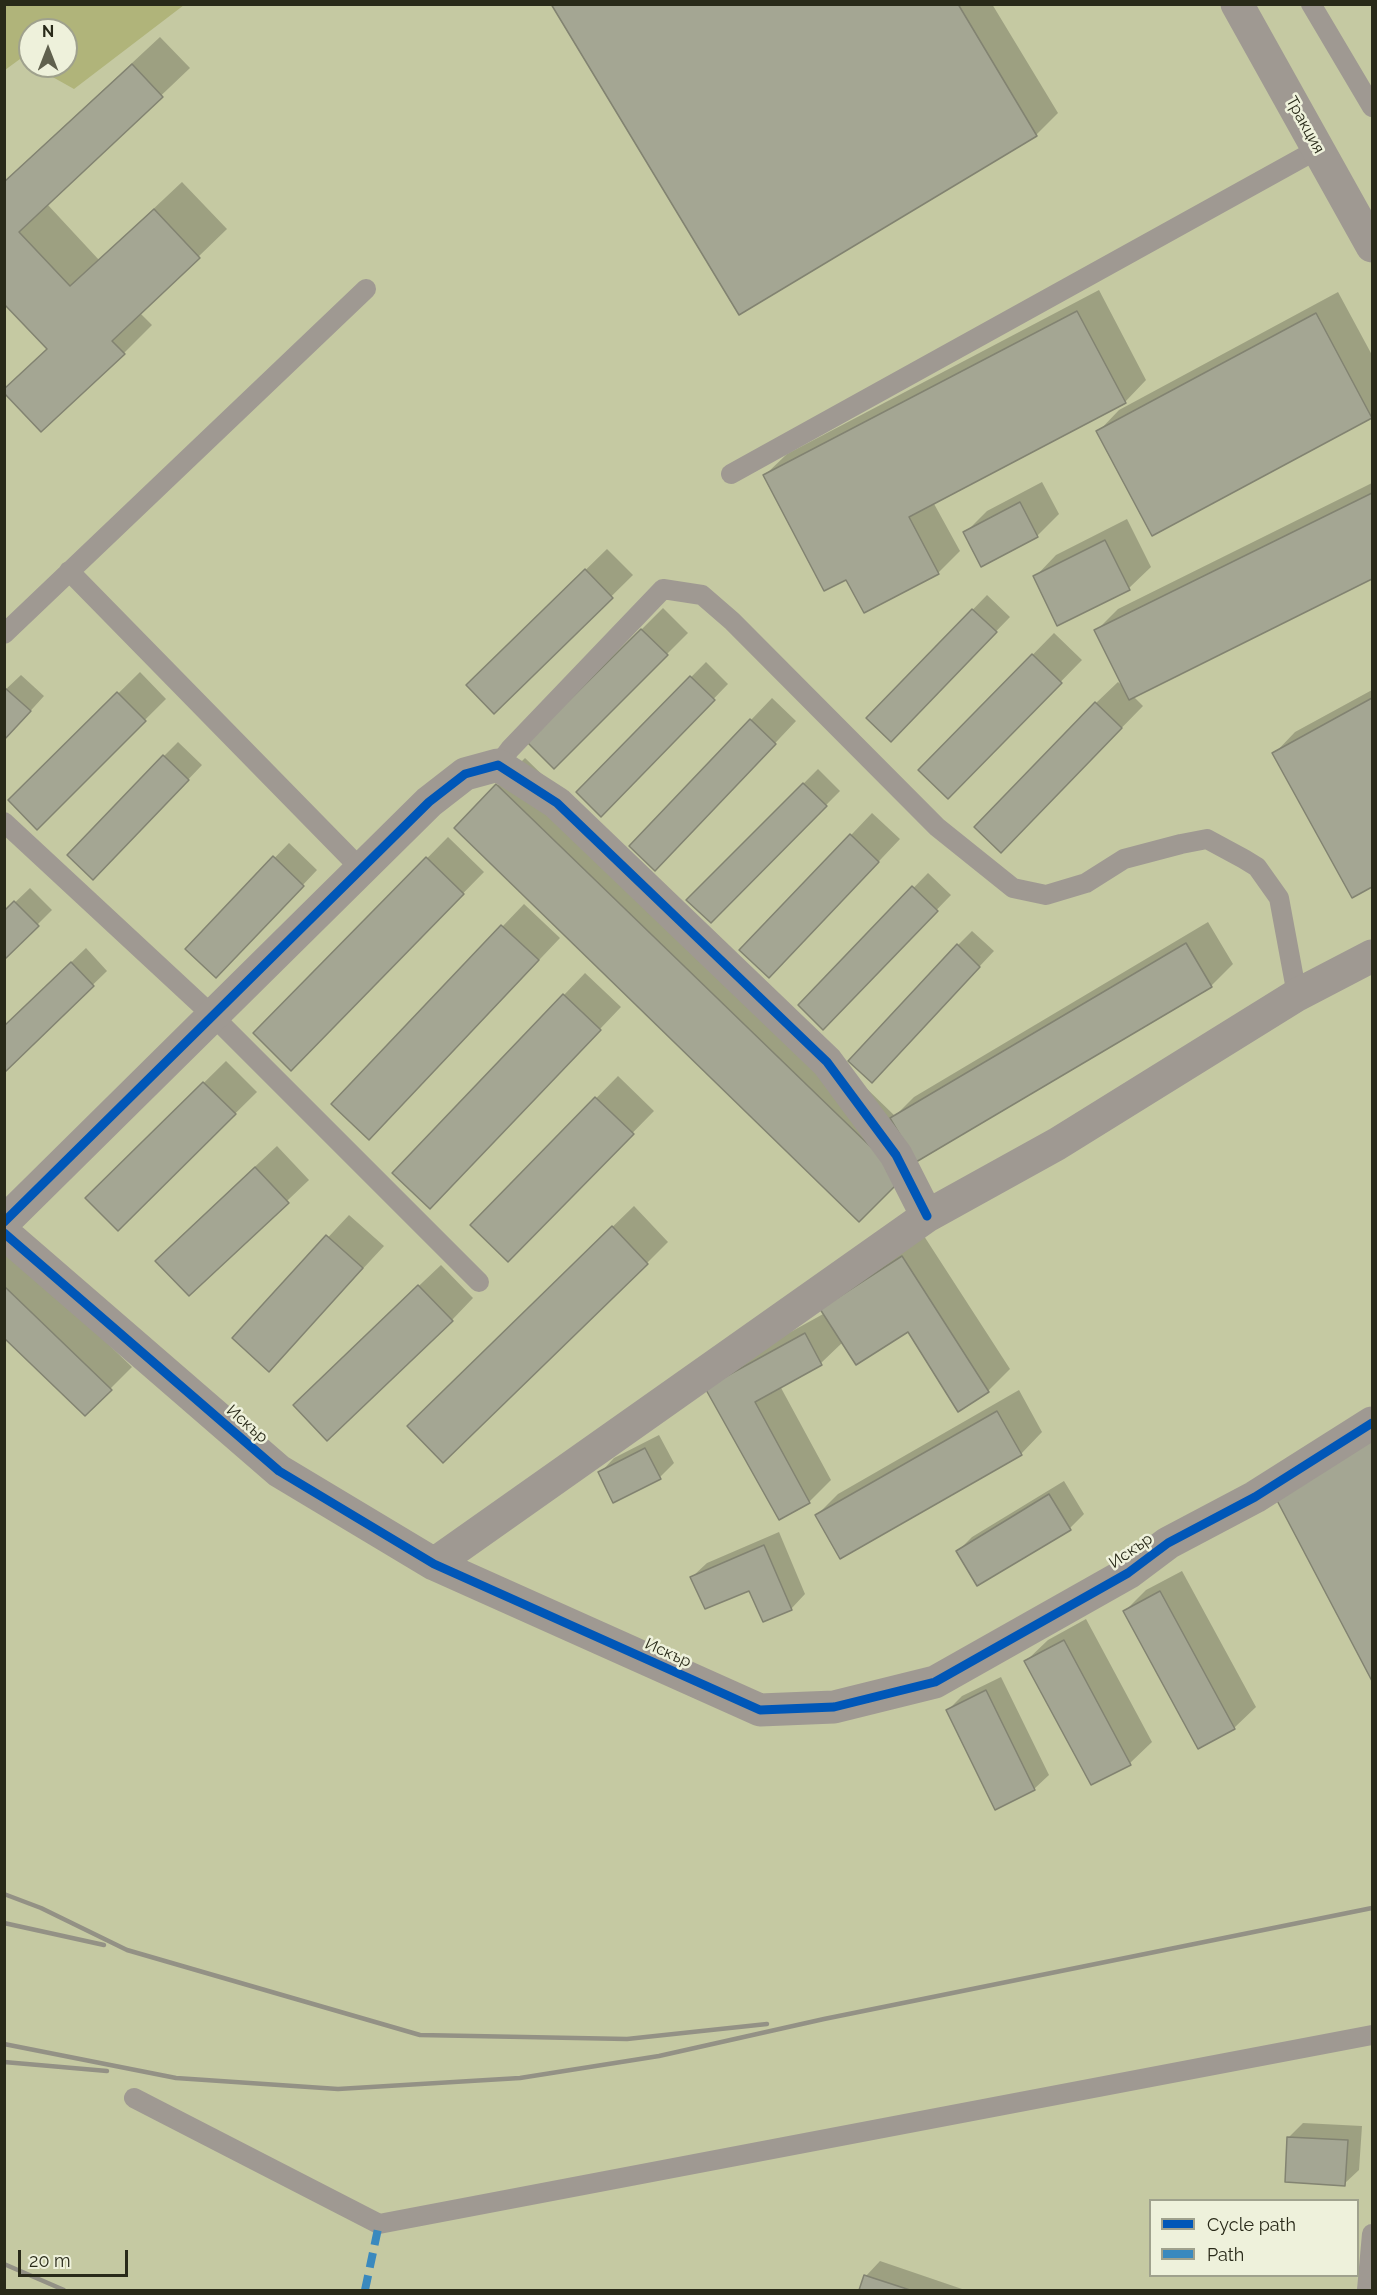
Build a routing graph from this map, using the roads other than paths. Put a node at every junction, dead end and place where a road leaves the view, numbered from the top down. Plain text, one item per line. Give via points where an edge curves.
1 (1237, 4) edge
2 (1311, 4) edge
3 (1372, 107) edge
4 (1318, 149) junction
5 (1372, 246) edge
6 (366, 289) dead end
7 (731, 474) dead end
8 (69, 571) junction
9 (4, 634) edge
10 (498, 765) junction
11 (4, 822) edge
12 (360, 868) junction
13 (1372, 956) edge
14 (1298, 995) junction
15 (213, 1016) junction
16 (927, 1216) junction
17 (4, 1222) edge
18 (4, 1233) edge
19 (479, 1282) dead end
20 (1372, 1424) edge
21 (434, 1564) junction
22 (1372, 2035) edge
23 (134, 2098) dead end
24 (1372, 2234) edge
25 (1367, 2290) edge

1 - 4 street, Тракция
2 - 3 lane
4 - 5 street, Тракция
4 - 7 lane
6 - 8 lane
8 - 9 lane
8 - 12 lane
10 - 12 street via 465,774 429,802
10 - 14 lane via 663,589 702,595 937,827 1013,888 1046,895 1086,883 1124,859 1207,839 1257,867 1279,898
10 - 16 street via 557,803 827,1062 896,1155
11 - 15 lane
12 - 15 street
13 - 14 street
14 - 16 street via 1057,1144
15 - 17 street
15 - 19 lane
16 - 21 street
18 - 21 street, Искър via 279,1471
20 - 21 street, Искър via 1255,1497 1168,1543 1128,1573 935,1682 834,1707 760,1710
22 - 23 lane via 379,2224
24 - 25 lane

